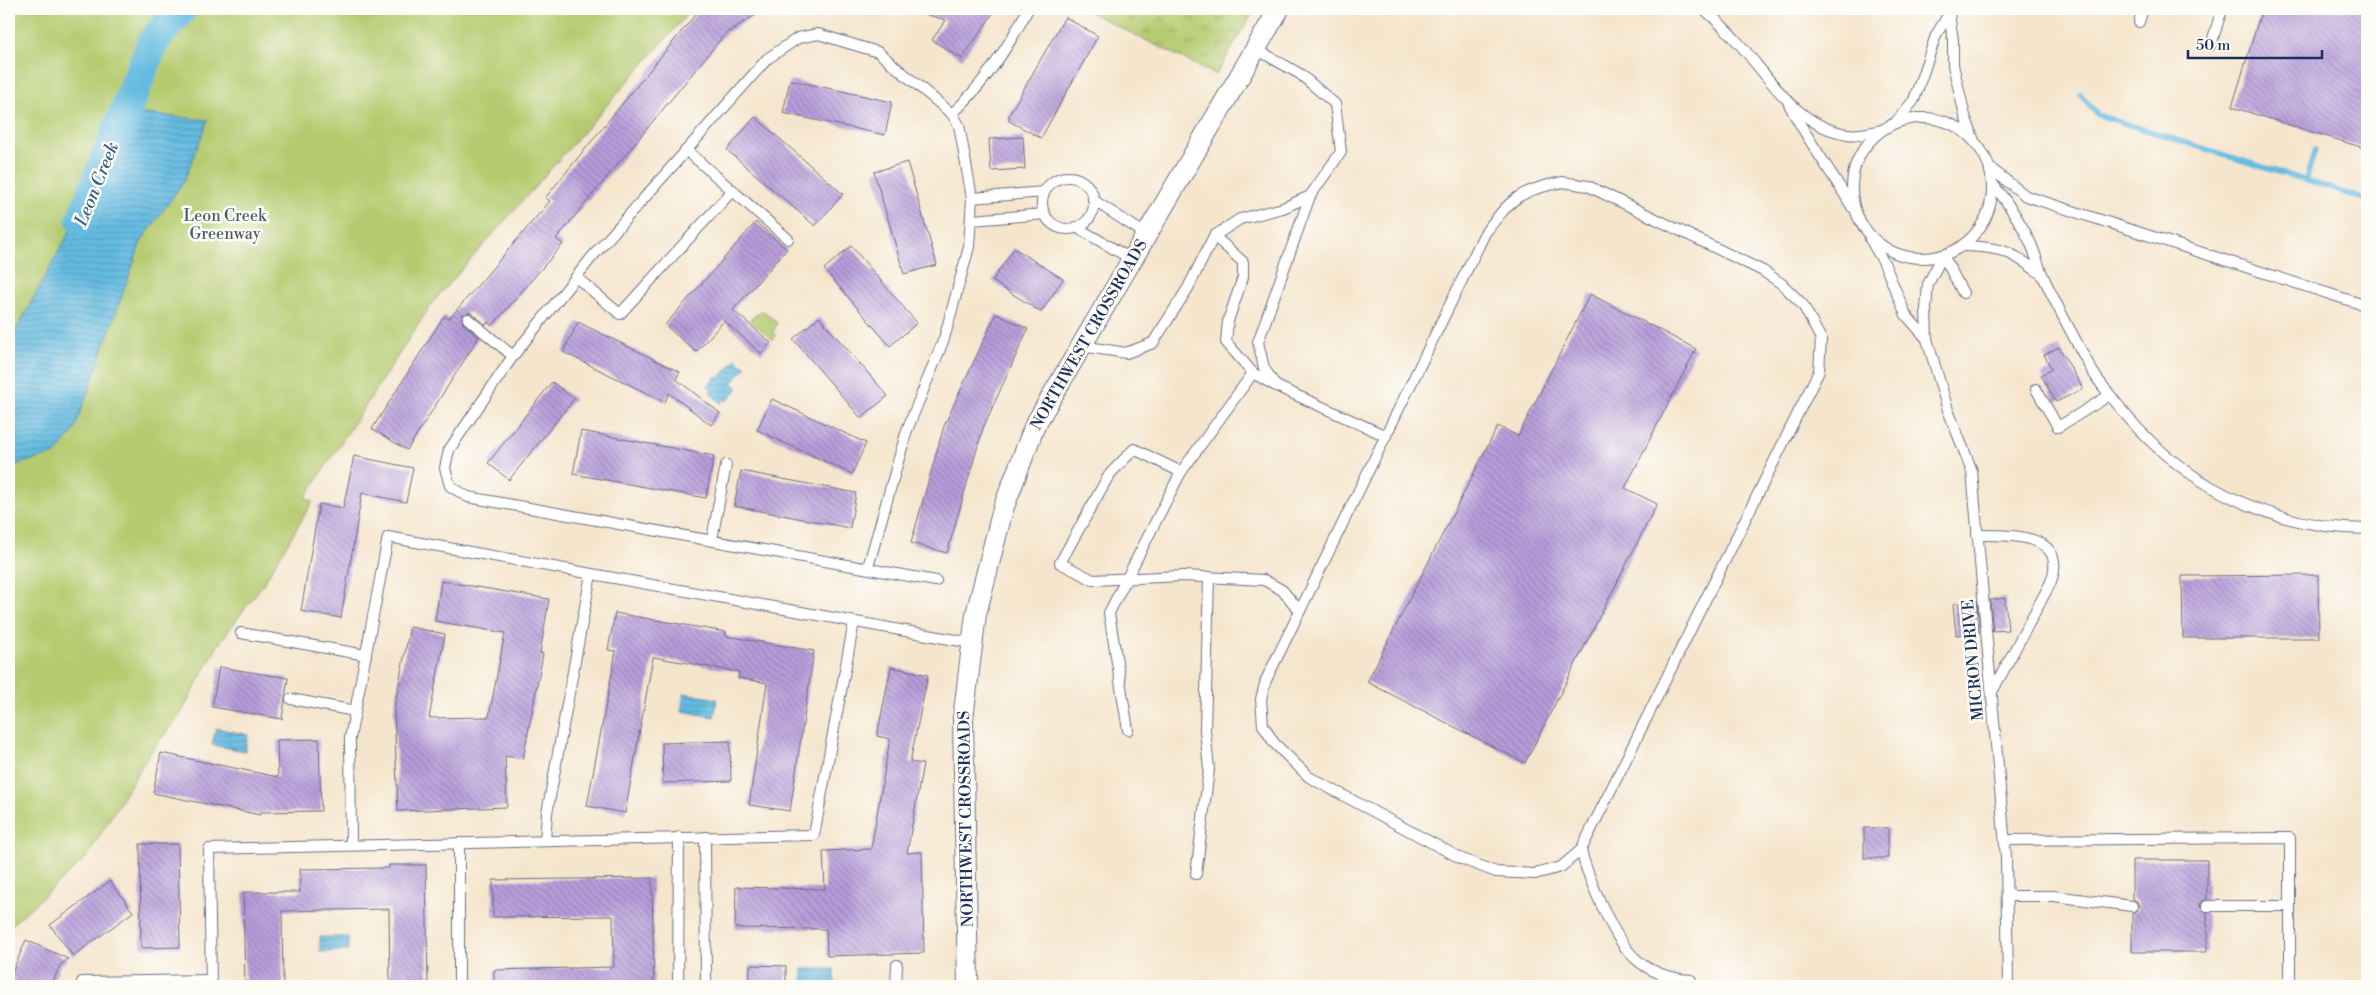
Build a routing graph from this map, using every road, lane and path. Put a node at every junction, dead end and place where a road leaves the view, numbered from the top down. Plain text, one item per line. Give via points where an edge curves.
1 (1028, 9) edge
2 (1279, 9) edge
3 (1704, 9) edge
4 (2143, 9) edge
5 (2222, 9) edge
6 (1950, 12) edge
7 (2139, 22) dead end
8 (2211, 45) dead end
9 (1256, 49) junction
10 (1787, 101) junction
11 (952, 114) junction
12 (1896, 122) junction
13 (1882, 130) junction
14 (1973, 140) junction
15 (686, 150) junction
16 (1990, 168) junction
17 (1992, 184) junction
18 (733, 190) junction
19 (1044, 192) junction
20 (1310, 196) junction
21 (972, 198) junction
22 (1093, 200) junction
23 (1045, 214) junction
24 (1856, 214) junction
25 (972, 220) junction
26 (1076, 227) junction
27 (1865, 230) junction
28 (1147, 235) junction
29 (1214, 236) junction
30 (788, 239) dead end
31 (1963, 246) junction
32 (1943, 256) junction
33 (1132, 260) junction
34 (2043, 276) junction
35 (576, 277) junction
36 (1963, 293) dead end
37 (2367, 306) edge
38 (468, 319) dead end
39 (1927, 339) junction
40 (1082, 346) junction
41 (513, 356) junction
42 (1253, 373) junction
43 (1276, 386) junction
44 (2036, 389) dead end
45 (2110, 395) junction
46 (1386, 436) junction
47 (726, 465) dead end
48 (1181, 472) junction
49 (2367, 530) edge
50 (1976, 535) junction
51 (712, 539) junction
52 (868, 567) junction
53 (592, 574) junction
54 (1128, 577) junction
55 (1209, 578) junction
56 (936, 580) dead end
57 (1300, 611) junction
58 (854, 622) junction
59 (241, 633) dead end
60 (972, 643) junction
61 (366, 656) junction
62 (1991, 693) junction
63 (291, 699) dead end
64 (356, 711) junction
65 (1128, 730) dead end
66 (679, 837) junction
67 (705, 837) junction
68 (2005, 840) junction
69 (546, 841) junction
70 (459, 843) junction
71 (350, 845) junction
72 (1581, 850) junction
73 (1196, 874) dead end
74 (2007, 896) junction
75 (2132, 906) dead end
76 (2207, 906) dead end
77 (2290, 906) junction
78 (896, 965) dead end
79 (1691, 980) dead end
80 (82, 982) dead end
81 (211, 983) edge
82 (459, 986) edge
83 (678, 986) edge
84 (706, 986) edge
85 (896, 986) edge
86 (968, 986) edge
87 (2008, 986) edge
88 (2290, 986) edge

1 - 11 lane via 980,86
2 - 9 street, NORTHWEST CROSSROADS
3 - 10 lane via 1734,38
4 - 7 lane
5 - 8 lane
6 - 12 lane via 1936,35 1914,100
6 - 14 lane via 1953,65
9 - 20 lane via 1300,74 1335,104 1341,152
9 - 28 street, NORTHWEST CROSSROADS
10 - 13 lane via 1831,131 1850,135
10 - 24 lane
11 - 15 lane via 878,52 818,34 798,38 767,59
11 - 21 lane via 958,125
12 - 13 lane
12 - 14 lane via 1937,119 1957,127
13 - 24 lane via 1867,143 1857,159 1852,177
14 - 16 lane
15 - 18 lane
15 - 35 lane
16 - 17 lane
16 - 37 lane via 2026,196
17 - 31 lane via 1989,212 1974,236
17 - 34 lane via 2013,210
18 - 30 lane
18 - 35 lane via 620,314
19 - 21 lane
19 - 22 lane via 1056,179 1075,178 1086,184
19 - 23 lane via 1042,206
20 - 29 lane via 1283,208 1240,219
20 - 43 lane via 1258,342 1264,368
21 - 25 lane
22 - 26 lane via 1089,217
22 - 28 lane
23 - 25 lane
23 - 26 lane via 1058,226
24 - 27 lane
25 - 52 lane via 969,247 953,310 907,430
26 - 33 lane
27 - 32 lane via 1884,247 1908,257
27 - 39 lane, MICRON DRIVE via 1884,263 1906,315
28 - 33 street, NORTHWEST CROSSROADS
29 - 40 lane via 1188,288 1153,343 1126,353
29 - 42 lane via 1243,262 1243,277 1228,321 1226,342
31 - 32 lane
31 - 34 lane via 1990,247 2009,252
32 - 36 lane
32 - 39 lane, MICRON DRIVE via 1928,284
33 - 40 street, NORTHWEST CROSSROADS
34 - 45 lane via 2091,369
35 - 41 lane
38 - 41 lane
39 - 50 lane, MICRON DRIVE via 1948,410 1972,471
40 - 60 street, NORTHWEST CROSSROADS via 1035,425 1003,508 981,590
41 - 51 lane via 449,450 444,468 450,486 468,497
42 - 43 lane
42 - 48 lane
43 - 46 lane
44 - 45 lane via 2058,427
45 - 49 lane via 2156,447 2215,490 2273,516 2336,529
46 - 57 lane
46 - 72 lane via 1485,233 1505,207 1521,193 1540,186 1563,182 1588,186 1763,271 1803,305 1821,339 1819,371
47 - 51 lane
48 - 54 lane
48 - 54 lane via 1134,449 1109,476 1060,563 1093,580
50 - 62 lane, MICRON DRIVE
50 - 62 lane via 2028,538 2048,548 2055,559 2055,572 2050,584
51 - 52 lane
52 - 56 lane
53 - 58 lane
53 - 61 lane via 388,537
53 - 69 lane via 547,813
54 - 55 lane
54 - 65 lane via 1109,613
55 - 57 lane via 1264,580 1282,590
55 - 73 lane via 1205,730 1208,769
57 - 72 lane via 1266,680 1261,698 1263,725 1274,743 1309,777 1462,859 1496,872 1535,874 1561,867
58 - 60 lane
58 - 67 lane via 814,835
59 - 61 lane
60 - 86 street, NORTHWEST CROSSROADS via 963,719
61 - 64 lane
62 - 68 lane, MICRON DRIVE
63 - 64 lane
64 - 71 lane via 350,738
66 - 67 lane
66 - 69 lane
66 - 83 lane
67 - 84 lane
68 - 74 lane, MICRON DRIVE
68 - 77 lane via 2290,838
69 - 70 lane
70 - 71 lane
70 - 82 lane
71 - 81 lane via 209,849
72 - 79 lane via 1590,880 1622,947 1644,966 1661,974
74 - 75 lane via 2054,896
74 - 87 lane, MICRON DRIVE
76 - 77 lane
77 - 88 lane
78 - 85 lane
80 - 81 lane

